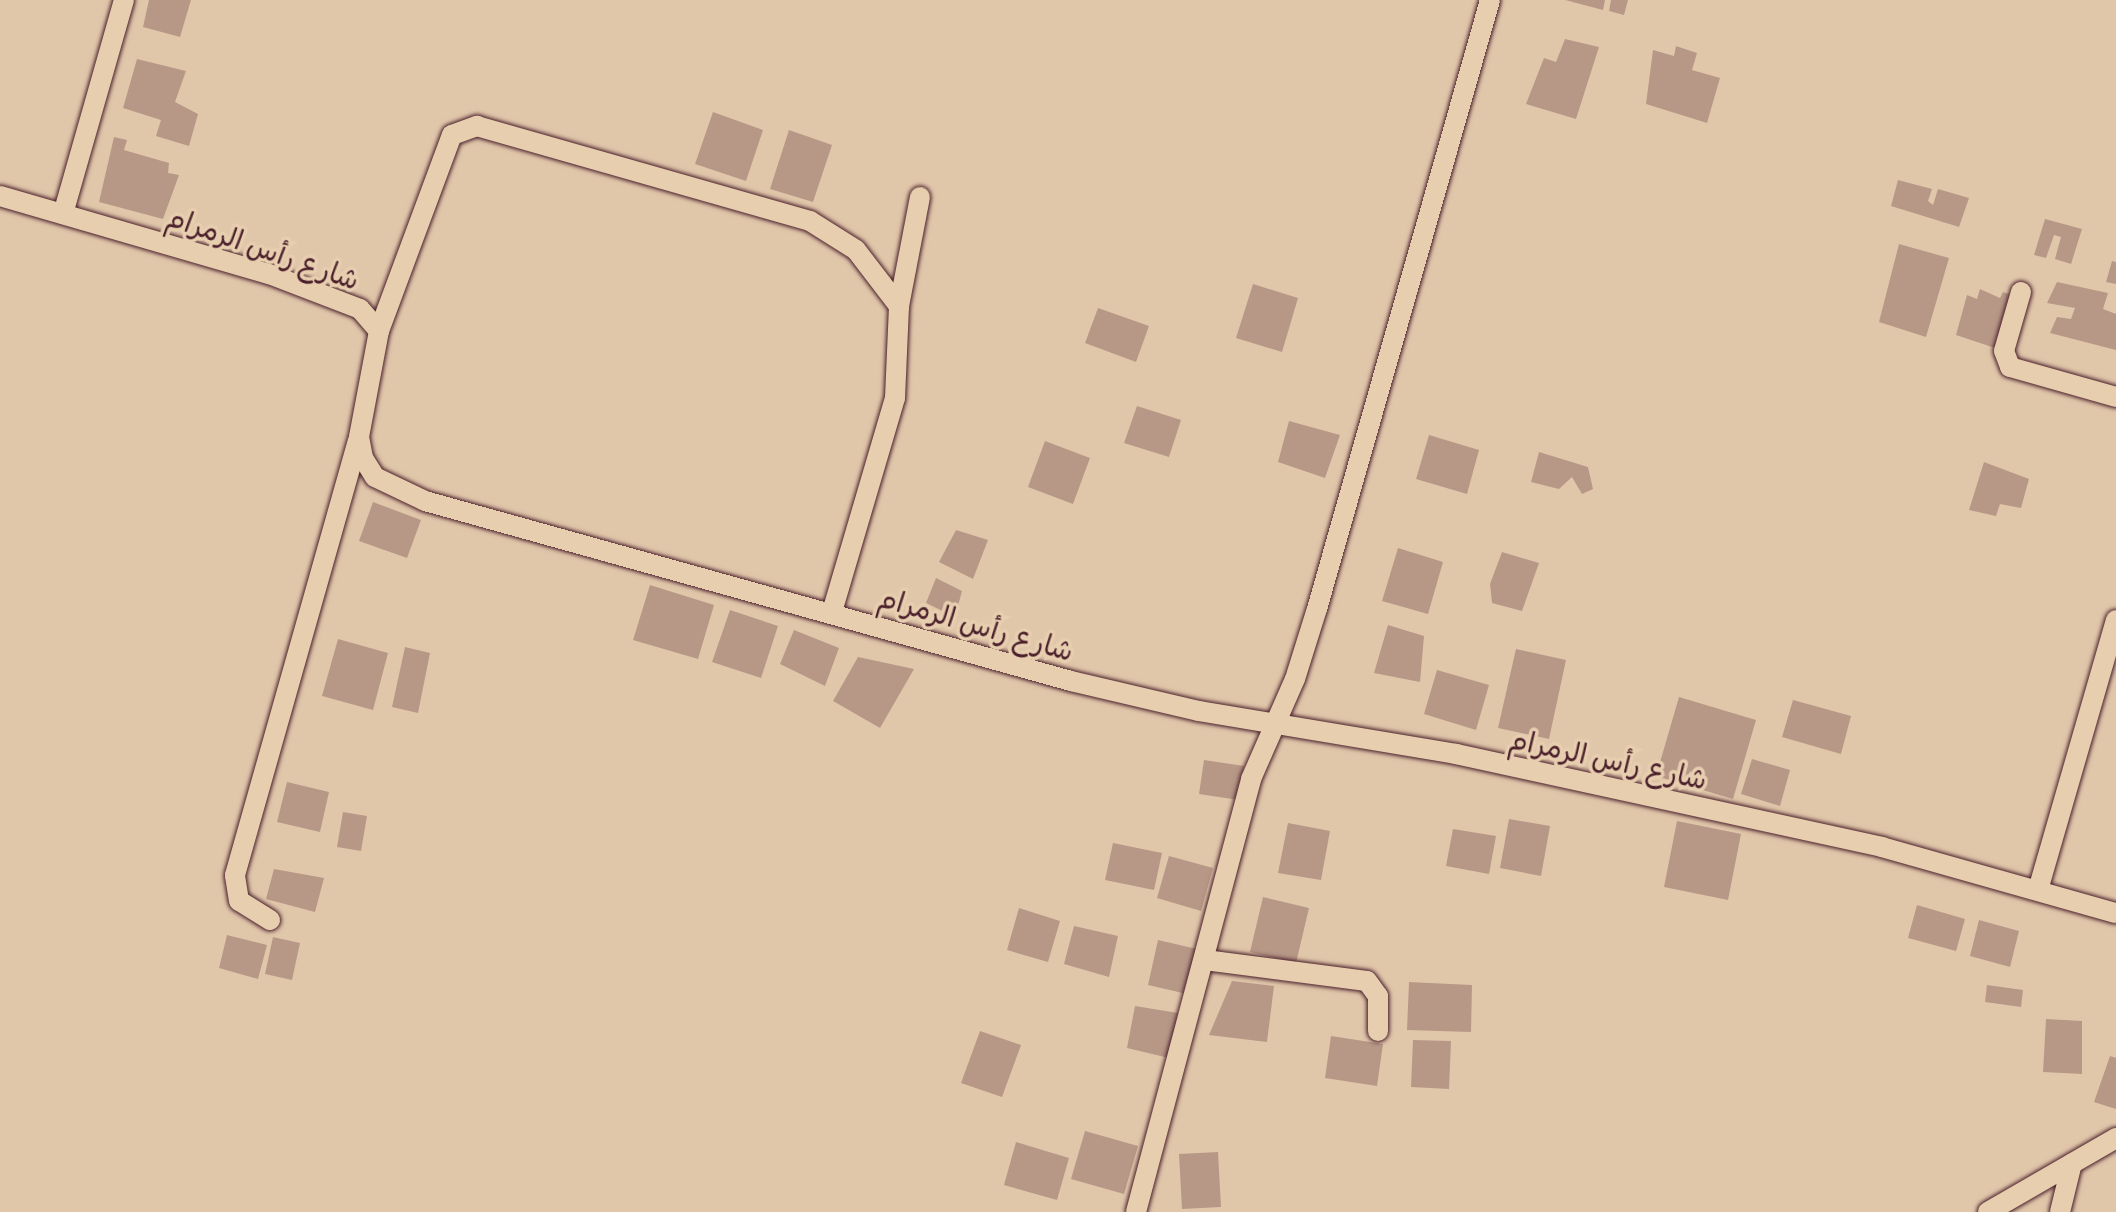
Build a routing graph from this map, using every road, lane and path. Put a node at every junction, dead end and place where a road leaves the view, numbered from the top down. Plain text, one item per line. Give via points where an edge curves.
1 (124, 0) edge
2 (1490, 0) edge
3 (0, 196) edge
4 (920, 197) dead end
5 (63, 214) junction
6 (2021, 292) dead end
7 (899, 306) junction
8 (379, 331) junction
9 (2116, 397) edge
10 (359, 437) junction
11 (832, 612) junction
12 (2116, 620) edge
13 (1274, 723) junction
14 (2038, 890) junction
15 (2116, 913) edge
16 (270, 920) dead end
17 (1205, 960) junction
18 (1378, 1031) dead end
19 (2116, 1138) edge
20 (2072, 1163) junction
21 (1136, 1212) edge
22 (1988, 1212) edge
23 (2060, 1212) edge

1 - 5 street
2 - 13 street via 1317,609
3 - 5 street, شارع رأس الرمرام
4 - 7 street
5 - 8 street, شارع رأس الرمرام via 269,274 360,309
6 - 9 street via 2004,351 2010,367
7 - 8 street via 856,250 810,221 477,126 452,135
7 - 11 street via 895,398
8 - 10 street
10 - 11 street, شارع رأس الرمرام via 375,477 425,501
10 - 16 street via 235,875 239,901
11 - 13 street, شارع رأس الرمرام via 1071,681
12 - 14 street
13 - 14 street, شارع رأس الرمرام via 1456,754 1866,844
13 - 17 street via 1251,779
14 - 15 street, شارع رأس الرمرام
17 - 18 street via 1367,981 1378,996
17 - 21 street
19 - 20 street
20 - 22 street
20 - 23 street

